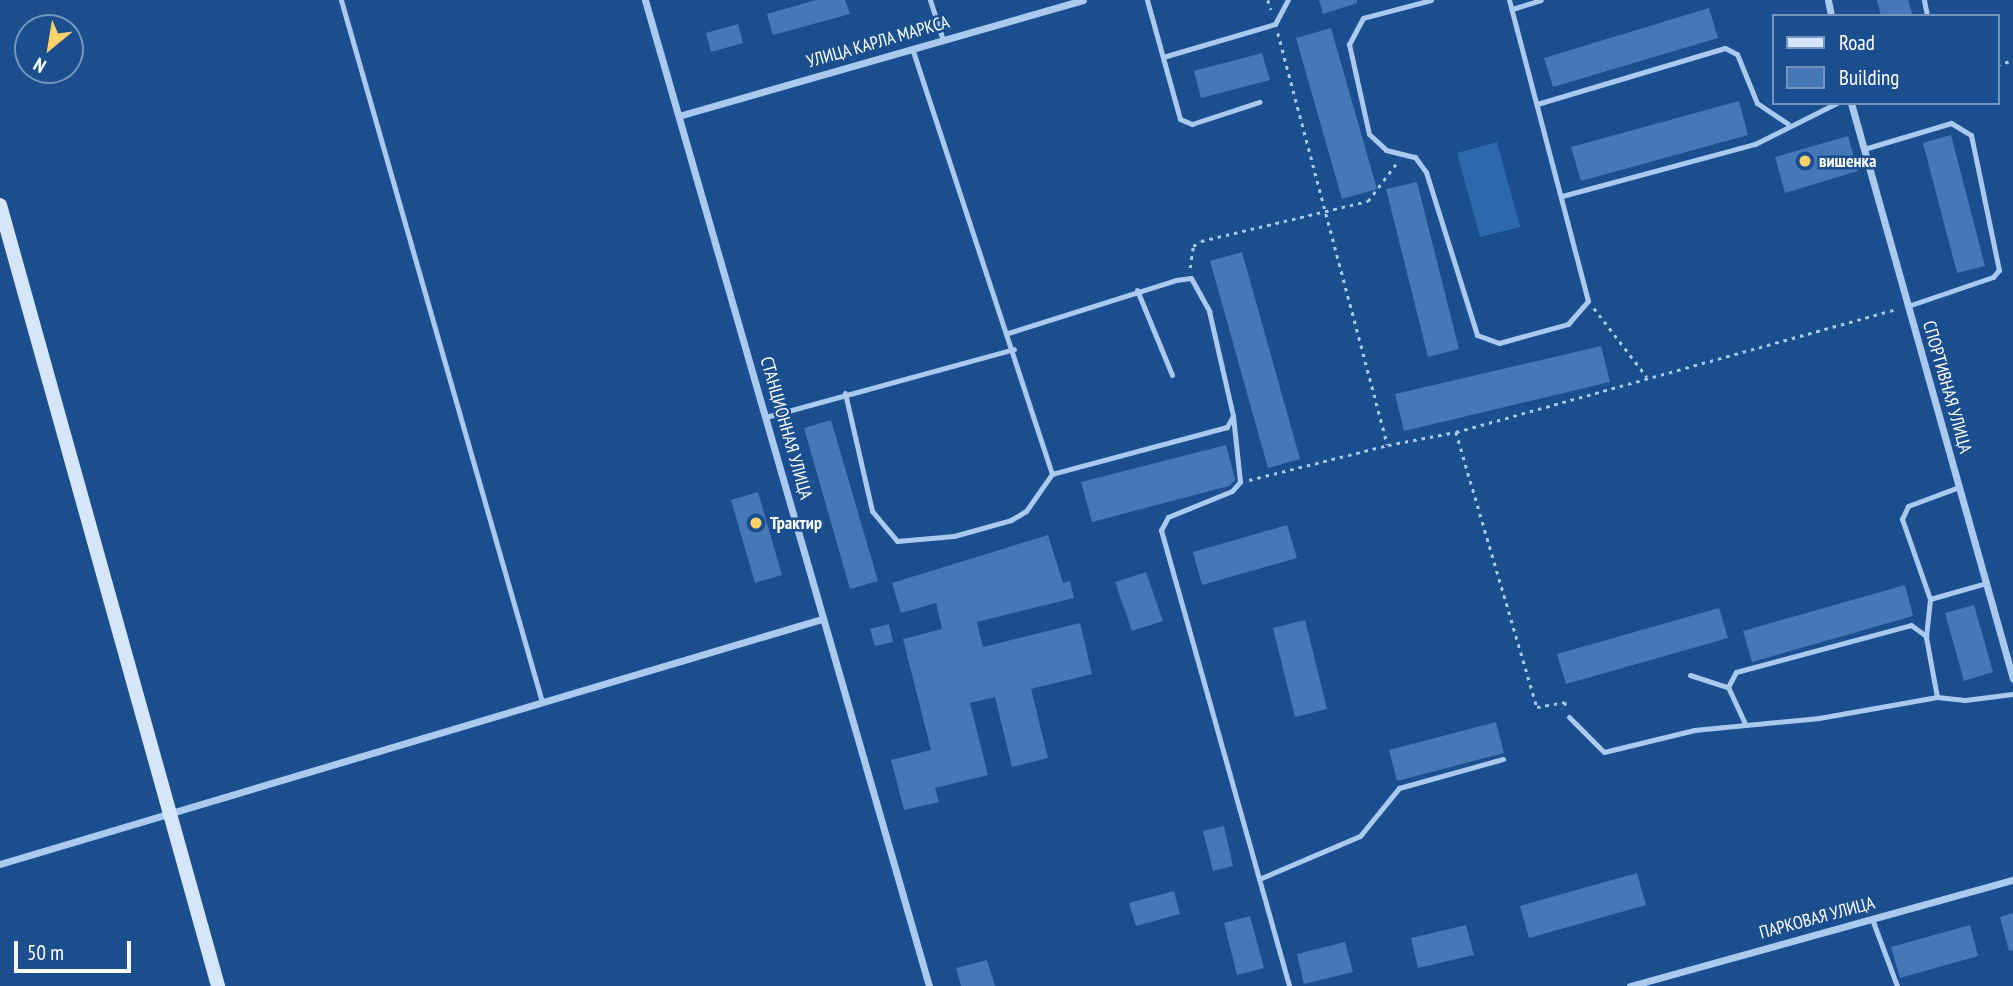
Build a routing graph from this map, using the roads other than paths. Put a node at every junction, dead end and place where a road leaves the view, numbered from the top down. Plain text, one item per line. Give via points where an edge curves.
1 (341, 0) edge
2 (645, 0) edge
3 (930, 0) edge
4 (1083, 0) edge
5 (1147, 0) edge
6 (1288, 0) edge
7 (1431, 0) edge
8 (1510, 0) edge
9 (1541, 0) edge
10 (1061, 3) edge
11 (1512, 9) junction
12 (943, 40) junction
13 (912, 49) junction
14 (1163, 57) junction
15 (1259, 102) dead end
16 (1537, 104) junction
17 (1832, 105) edge
18 (1853, 105) edge
19 (682, 115) junction
20 (1788, 124) junction
21 (1864, 149) junction
22 (1562, 196) junction
23 (0, 205) edge
24 (1137, 290) junction
25 (1908, 306) junction
26 (1008, 332) junction
27 (1014, 349) junction
28 (1172, 375) dead end
29 (845, 393) junction
30 (1234, 416) junction
31 (766, 417) junction
32 (1052, 474) junction
33 (1959, 487) junction
34 (1986, 583) junction
35 (1930, 599) junction
36 (822, 619) junction
37 (1926, 637) junction
38 (1690, 675) dead end
39 (2013, 679) edge
40 (1728, 687) junction
41 (2013, 694) edge
42 (1937, 697) junction
43 (542, 702) junction
44 (1569, 717) road end
45 (1745, 723) junction
46 (1503, 759) dead end
47 (171, 817) junction
48 (0, 864) edge
49 (1259, 879) junction
50 (2013, 880) edge
51 (1872, 919) junction
52 (218, 986) edge
53 (929, 986) edge
54 (1289, 986) edge
55 (1630, 986) edge
56 (1897, 986) edge

1 - 43 lane
2 - 19 street, СТАНЦИОННАЯ УЛИЦА
3 - 12 lane
4 - 10 street, УЛИЦА КАРЛА МАРКСА
5 - 14 lane
6 - 14 lane via 1275,24
7 - 22 lane via 1363,18 1349,44 1369,134 1386,150 1415,157 1434,194 1477,335 1499,343 1568,324 1588,301
8 - 11 lane
9 - 11 lane
10 - 12 street, УЛИЦА КАРЛА МАРКСА
11 - 16 lane
12 - 13 street, УЛИЦА КАРЛА МАРКСА
13 - 19 street, УЛИЦА КАРЛА МАРКСА
13 - 26 lane
14 - 15 lane via 1186,123
16 - 20 lane via 1725,48 1737,54 1757,103
16 - 22 lane
17 - 20 lane
18 - 21 street, СПОРТИВНАЯ УЛИЦА
19 - 31 street, СТАНЦИОННАЯ УЛИЦА
20 - 22 lane via 1755,144
21 - 25 street, СПОРТИВНАЯ УЛИЦА
21 - 25 lane via 1951,123 1971,135 1999,270 1993,277
23 - 47 main road
24 - 26 lane
24 - 28 lane
24 - 30 lane via 1191,278 1209,312
25 - 33 street, СПОРТИВНАЯ УЛИЦА
26 - 27 lane
27 - 29 lane
27 - 32 lane
29 - 31 lane
29 - 32 lane via 872,512 897,541 954,536 1010,520 1026,511
30 - 32 lane via 1227,427
30 - 49 lane via 1240,482 1232,491 1168,517 1161,530
31 - 36 street, СТАНЦИОННАЯ УЛИЦА
33 - 34 street, СПОРТИВНАЯ УЛИЦА
33 - 35 lane via 1909,506 1902,519
34 - 35 lane
34 - 39 street, СПОРТИВНАЯ УЛИЦА
35 - 37 lane
36 - 43 street
36 - 53 street, СТАНЦИОННАЯ УЛИЦА
37 - 40 lane via 1911,625 1736,673
37 - 42 lane
38 - 40 lane
40 - 45 lane
41 - 42 lane via 1965,700
42 - 45 lane via 1819,718
43 - 47 street
44 - 45 lane via 1604,752
46 - 49 lane via 1399,788 1360,836
47 - 48 street
47 - 52 main road
49 - 54 lane
50 - 51 street, ПАРКОВАЯ УЛИЦА
51 - 55 street, ПАРКОВАЯ УЛИЦА
51 - 56 lane

